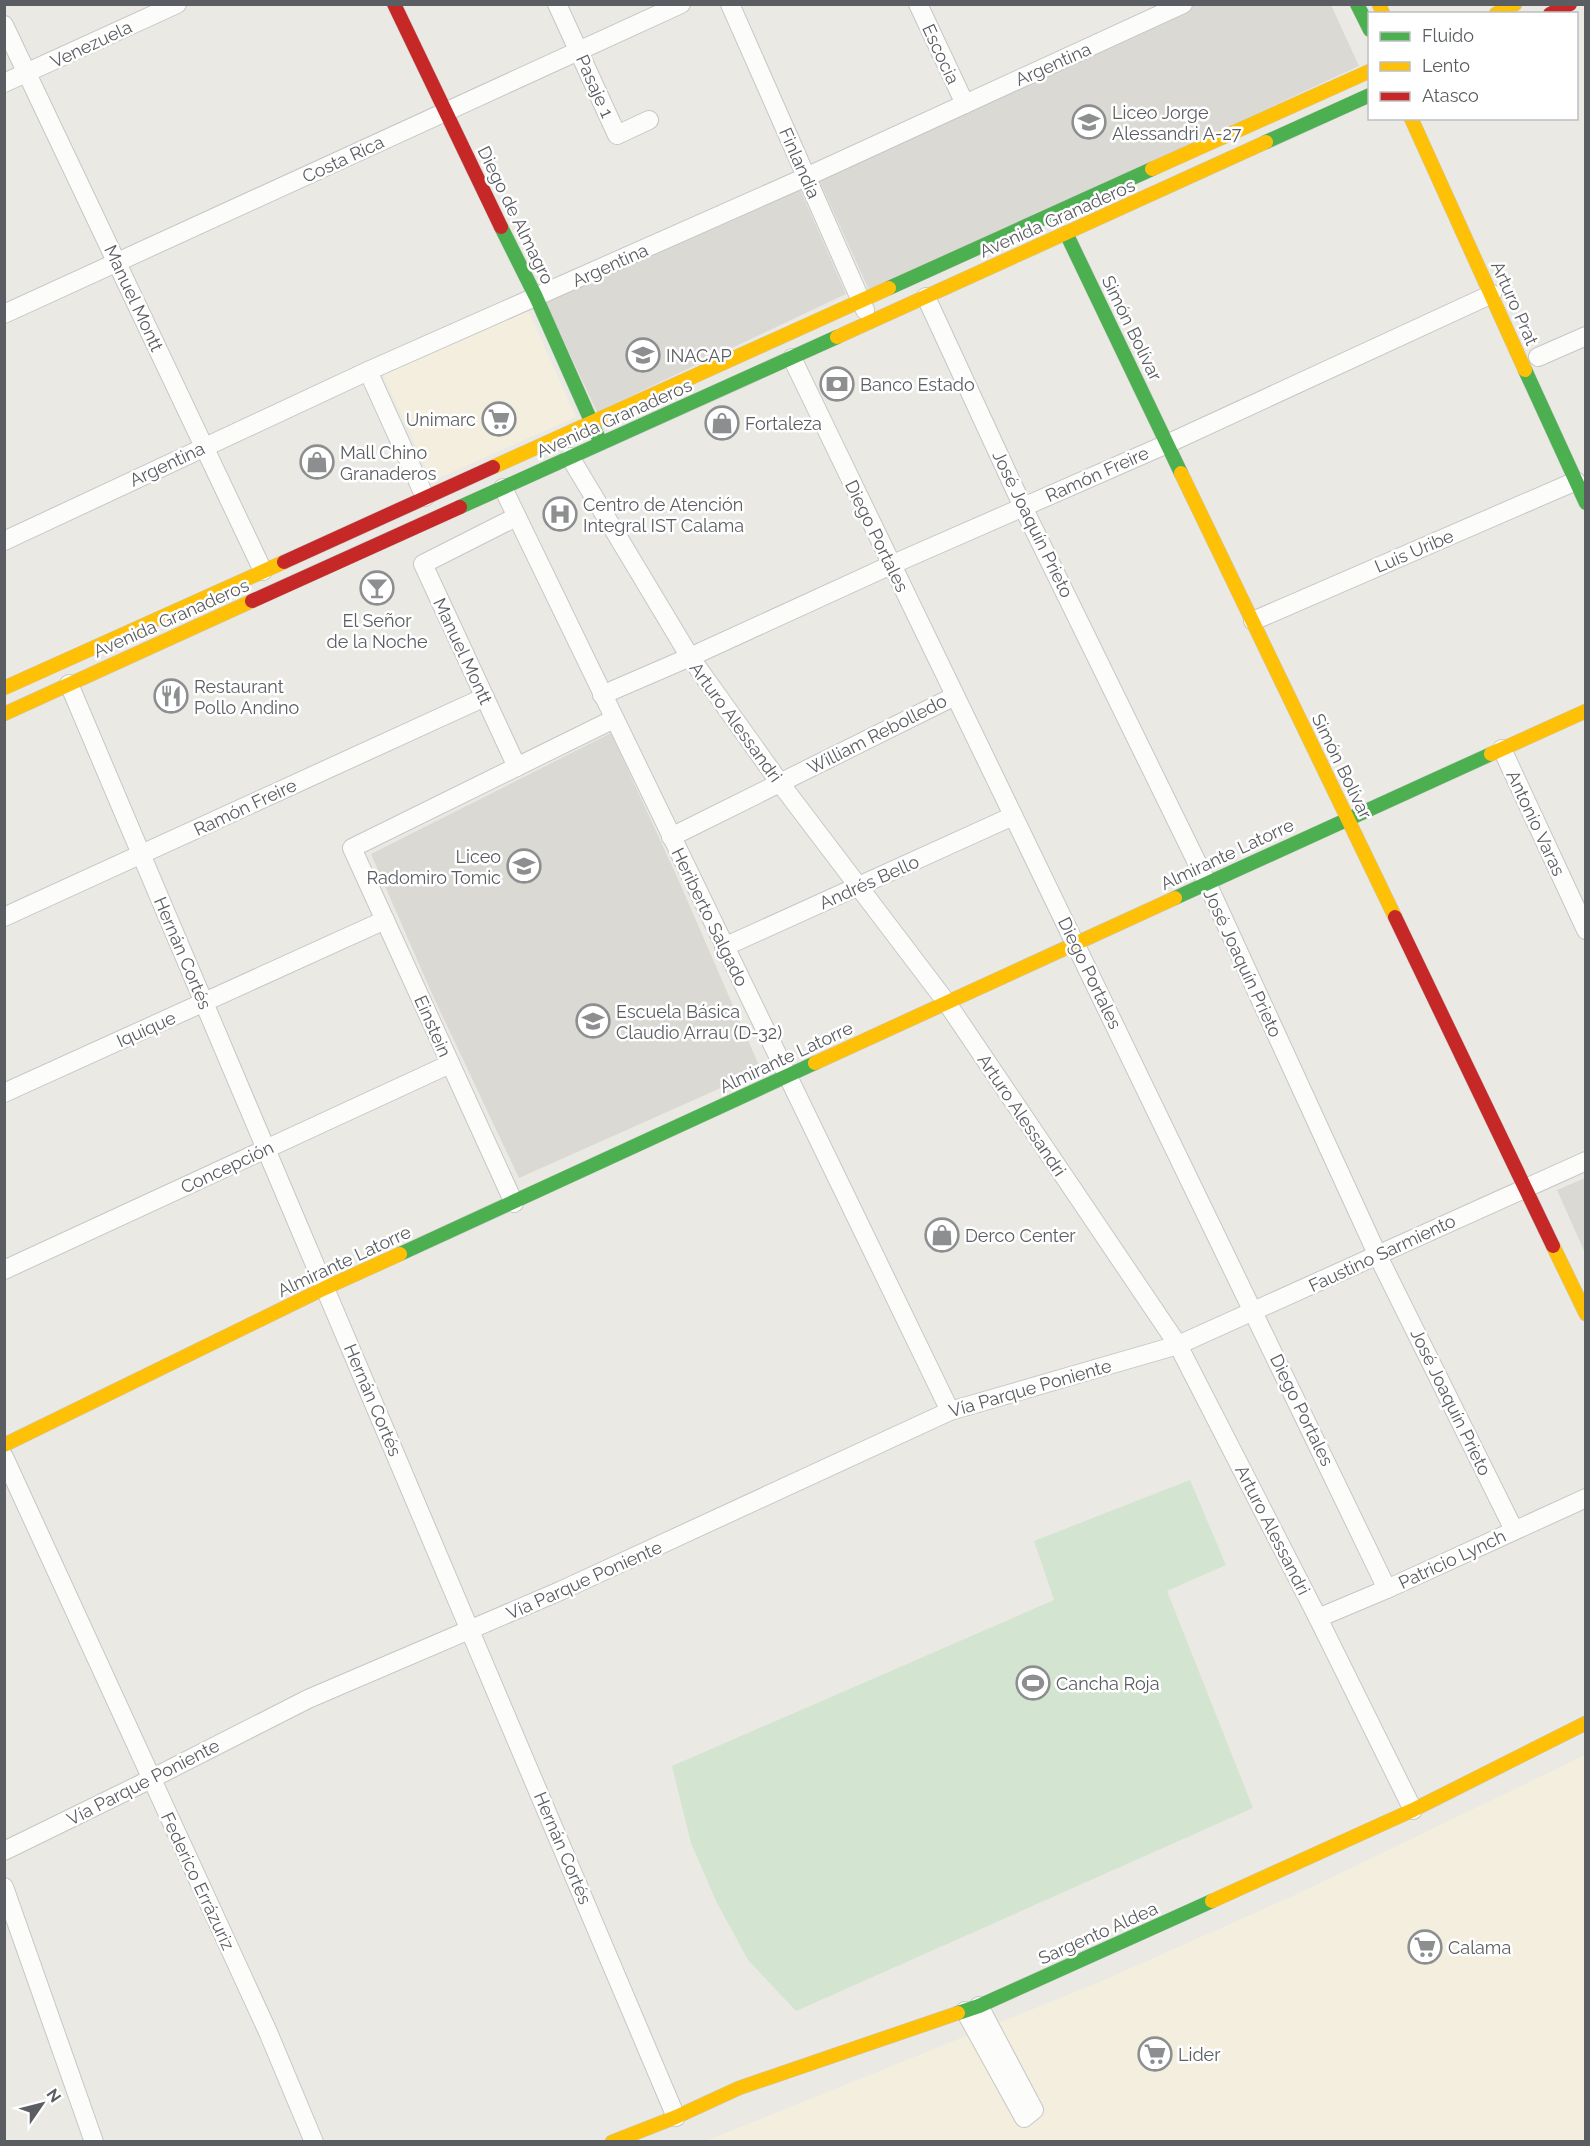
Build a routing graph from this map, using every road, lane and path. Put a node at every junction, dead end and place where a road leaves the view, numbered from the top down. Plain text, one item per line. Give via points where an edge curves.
1 (177, 4) edge
2 (394, 4) edge
3 (557, 4) edge
4 (681, 4) edge
5 (730, 4) edge
6 (918, 4) edge
7 (1183, 4) edge
8 (1357, 4) edge
9 (1515, 4) edge
10 (1570, 4) edge
11 (1500, 12) edge
12 (1554, 12) edge
13 (4, 25) edge
14 (1368, 26) edge
15 (579, 51) junction
16 (1368, 72) edge
17 (27, 73) junction
18 (4, 83) edge
19 (1368, 96) edge
20 (964, 104) junction
21 (445, 112) junction
22 (649, 120) dead end
23 (1412, 120) edge
24 (806, 177) junction
25 (1066, 233) junction
26 (117, 262) junction
27 (1492, 294) junction
28 (536, 297) junction
29 (926, 297) junction
30 (860, 300) junction
31 (4, 314) edge
32 (870, 322) junction
33 (1586, 336) edge
34 (1538, 357) dead end
35 (792, 358) junction
36 (368, 371) junction
37 (591, 422) junction
38 (601, 443) junction
39 (1167, 444) junction
40 (204, 447) junction
41 (570, 457) junction
42 (1576, 481) junction
43 (503, 488) junction
44 (425, 497) junction
45 (1586, 503) edge
46 (1023, 507) junction
47 (516, 517) junction
48 (4, 541) edge
49 (891, 564) junction
50 (263, 571) junction
51 (1253, 621) junction
52 (690, 657) junction
53 (69, 684) junction
54 (4, 688) edge
55 (602, 695) junction
56 (955, 696) junction
57 (485, 697) junction
58 (1586, 711) edge
59 (4, 714) edge
60 (614, 719) junction
61 (1502, 749) junction
62 (517, 766) junction
63 (780, 783) junction
64 (1013, 816) junction
65 (1348, 818) junction
66 (671, 837) junction
67 (142, 855) junction
68 (1207, 883) junction
69 (857, 887) junction
70 (4, 917) edge
71 (385, 920) junction
72 (1586, 930) edge
73 (1076, 944) junction
74 (724, 947) junction
75 (204, 1002) junction
76 (947, 1003) junction
77 (450, 1064) junction
78 (787, 1076) junction
79 (4, 1093) edge
80 (267, 1149) junction
81 (1586, 1161) edge
82 (1525, 1187) junction
83 (514, 1203) junction
84 (1378, 1256) junction
85 (4, 1270) edge
86 (326, 1288) junction
87 (1255, 1312) junction
88 (1586, 1314) edge
89 (1178, 1345) junction
90 (950, 1411) junction
91 (4, 1444) edge
92 (4, 1457) edge
93 (1586, 1498) edge
94 (1514, 1530) junction
95 (1387, 1589) junction
96 (1318, 1618) junction
97 (471, 1631) junction
98 (1586, 1723) edge
99 (151, 1779) junction
100 (1413, 1810) junction
101 (4, 1851) edge
102 (4, 1887) edge
103 (971, 2009) junction
104 (676, 2116) junction
105 (94, 2142) edge
106 (314, 2142) edge
107 (612, 2142) edge

1 - 17 street, Venezuela
2 - 21 main road, Diego de Almagro
3 - 15 street, Pasaje 1
4 - 15 street, Costa Rica
5 - 24 street, Finlandia
6 - 20 street, Escocia
7 - 20 street, Argentina
8 - 14 main road
9 - 11 main road
10 - 12 main road
13 - 17 street, Manuel Montt
15 - 21 street, Costa Rica
15 - 22 street, Pasaje 1 via 617,135
16 - 30 main road, Avenida Granaderos
17 - 18 street, Venezuela
17 - 26 street, Manuel Montt
19 - 25 main road, Avenida Granaderos
20 - 24 street, Argentina
21 - 26 street, Costa Rica
21 - 28 main road, Diego de Almagro
23 - 27 main road, Arturo Prat
24 - 28 street, Argentina
24 - 30 street, Finlandia
25 - 29 main road, Avenida Granaderos
25 - 39 main road, Simón Bolívar
26 - 31 street, Costa Rica
26 - 40 street, Manuel Montt
27 - 39 street, Ramón Freire
27 - 42 main road, Arturo Prat
28 - 36 street, Argentina
28 - 37 main road, Diego de Almagro
29 - 32 main road, Avenida Granaderos
29 - 46 street, José Joaquín Prieto
30 - 32 street, Finlandia
30 - 37 main road, Avenida Granaderos
32 - 35 main road, Avenida Granaderos
33 - 34 street
35 - 38 main road, Avenida Granaderos
35 - 49 street, Diego Portales
36 - 40 street, Argentina
36 - 44 street
37 - 38 main road, Diego de Almagro
37 - 44 main road, Avenida Granaderos
38 - 41 main road, Avenida Granaderos
39 - 46 street, Ramón Freire
39 - 51 main road, Simón Bolívar
40 - 48 street, Argentina
40 - 50 street, Manuel Montt
41 - 43 main road, Avenida Granaderos
41 - 52 street, Arturo Alessandri
42 - 45 main road, Arturo Prat
42 - 51 street, Luis Uribe
43 - 47 street, Heriberto Salgado
43 - 53 main road, Avenida Granaderos
44 - 50 main road, Avenida Granaderos
46 - 49 street, Ramón Freire
46 - 68 street, José Joaquín Prieto
47 - 55 street, Heriberto Salgado
47 - 57 street, Manuel Montt via 423,564
49 - 52 street, Ramón Freire
49 - 56 street, Diego Portales
50 - 54 main road, Avenida Granaderos
51 - 65 main road, Simón Bolívar
52 - 55 street, Ramón Freire
52 - 63 street, Arturo Alessandri
53 - 59 main road, Avenida Granaderos
53 - 67 street, Hernán Cortés
55 - 60 street, Heriberto Salgado
56 - 63 street, William Rebolledo
56 - 64 street, Diego Portales
57 - 62 street, Manuel Montt
57 - 67 street, Ramón Freire
58 - 61 main road, Almirante Latorre
60 - 62 street
60 - 66 street, Heriberto Salgado
61 - 65 main road, Almirante Latorre
61 - 72 street, Antonio Varas
62 - 71 street, Einstein via 352,848
63 - 66 street, William Rebolledo
63 - 69 street, Arturo Alessandri
64 - 69 street, Andrés Bello
64 - 73 street, Diego Portales
65 - 68 main road, Almirante Latorre
65 - 82 main road, Simón Bolívar
66 - 74 street, Heriberto Salgado
67 - 70 street, Ramón Freire
67 - 75 street, Hernán Cortés
68 - 73 main road, Almirante Latorre
68 - 84 street, José Joaquín Prieto
69 - 74 street, Andrés Bello
69 - 76 street, Arturo Alessandri
71 - 75 street, Iquique
71 - 77 street, Einstein
73 - 76 main road, Almirante Latorre
73 - 87 street, Diego Portales
74 - 78 street, Heriberto Salgado
75 - 79 street, Iquique
75 - 80 street, Hernán Cortés
76 - 78 main road, Almirante Latorre
76 - 89 street, Arturo Alessandri
77 - 80 street, Concepción
77 - 83 street, Einstein
78 - 83 main road, Almirante Latorre
78 - 90 street, Heriberto Salgado
80 - 85 street, Concepción
80 - 86 street, Hernán Cortés
81 - 82 street, Faustino Sarmiento
82 - 84 street, Faustino Sarmiento
82 - 88 main road, Simón Bolívar
83 - 86 main road, Almirante Latorre
84 - 87 street, Faustino Sarmiento
84 - 94 street, José Joaquín Prieto
86 - 91 main road, Almirante Latorre
86 - 97 street, Hernán Cortés
87 - 89 street, Faustino Sarmiento
87 - 95 street, Diego Portales
89 - 90 street, Vía Parque Poniente
89 - 96 street, Arturo Alessandri
90 - 97 street, Vía Parque Poniente
92 - 99 street, Federico Errázuriz
93 - 94 street, Patricio Lynch
94 - 95 street, Patricio Lynch
95 - 96 street, Patricio Lynch
96 - 100 street, Arturo Alessandri
97 - 99 street, Vía Parque Poniente via 308,1699
97 - 104 street, Hernán Cortés
98 - 100 main road, Sargento Aldea
99 - 101 street, Vía Parque Poniente
99 - 106 street, Federico Errázuriz via 268,2032
100 - 103 main road, Sargento Aldea
102 - 105 street
103 - 103 street via 1024,2118 1034,2110
103 - 104 main road, Sargento Aldea via 739,2088
104 - 107 main road, Sargento Aldea

